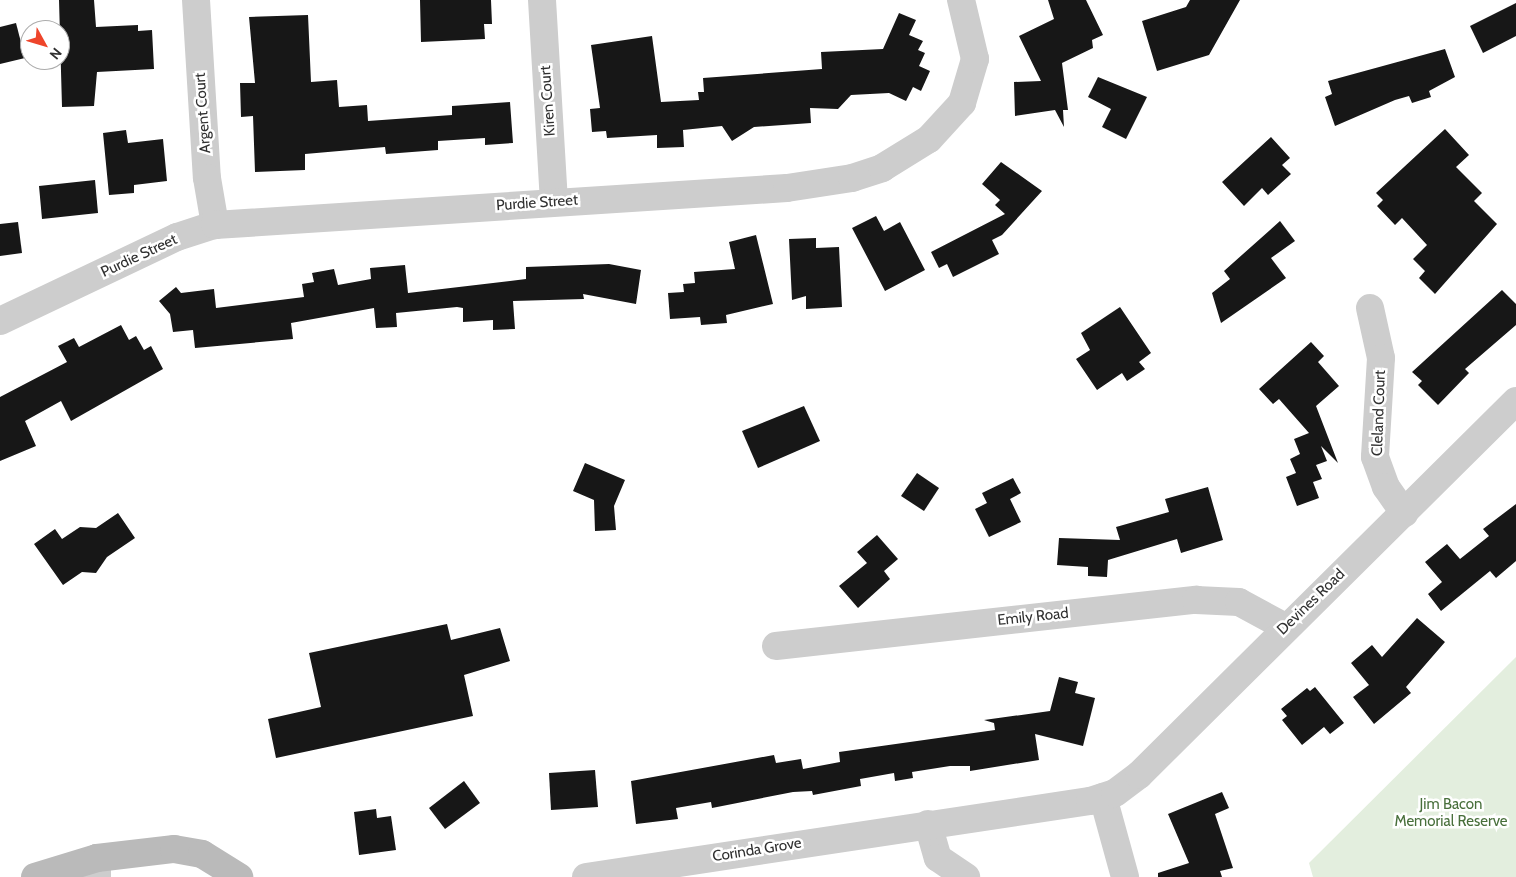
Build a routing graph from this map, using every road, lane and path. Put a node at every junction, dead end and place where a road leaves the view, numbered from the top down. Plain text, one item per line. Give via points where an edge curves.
1 (196, 0) edge
2 (542, 0) edge
3 (961, 0) edge
4 (554, 202) junction
5 (215, 225) junction
6 (1370, 308) dead end
7 (0, 321) edge
8 (1516, 401) edge
9 (1404, 513) junction
10 (1284, 627) junction
11 (776, 646) dead end
12 (1103, 797) junction
13 (928, 824) junction
14 (97, 868) edge
15 (35, 877) edge
16 (239, 877) edge
17 (586, 877) edge
18 (966, 877) edge
19 (1125, 877) edge

1 - 5 street, Argent Court via 207,178
2 - 4 street, Kiren Court
3 - 4 street, Purdie Street via 975,59 962,103 929,139 882,168 852,178 787,188
4 - 5 street, Purdie Street
5 - 7 street, Purdie Street via 177,237
6 - 9 street, Cleland Court via 1381,358 1375,456 1386,487
8 - 9 street, Devines Road
9 - 10 street, Devines Road
10 - 11 street, Emily Road via 1239,602 1196,600
10 - 12 street, Devines Road via 1139,775
12 - 13 street, Corinda Grove
12 - 19 street
13 - 17 street, Corinda Grove
13 - 18 street via 938,858
14 - 15 street
14 - 16 street via 146,850 189,850 217,860

